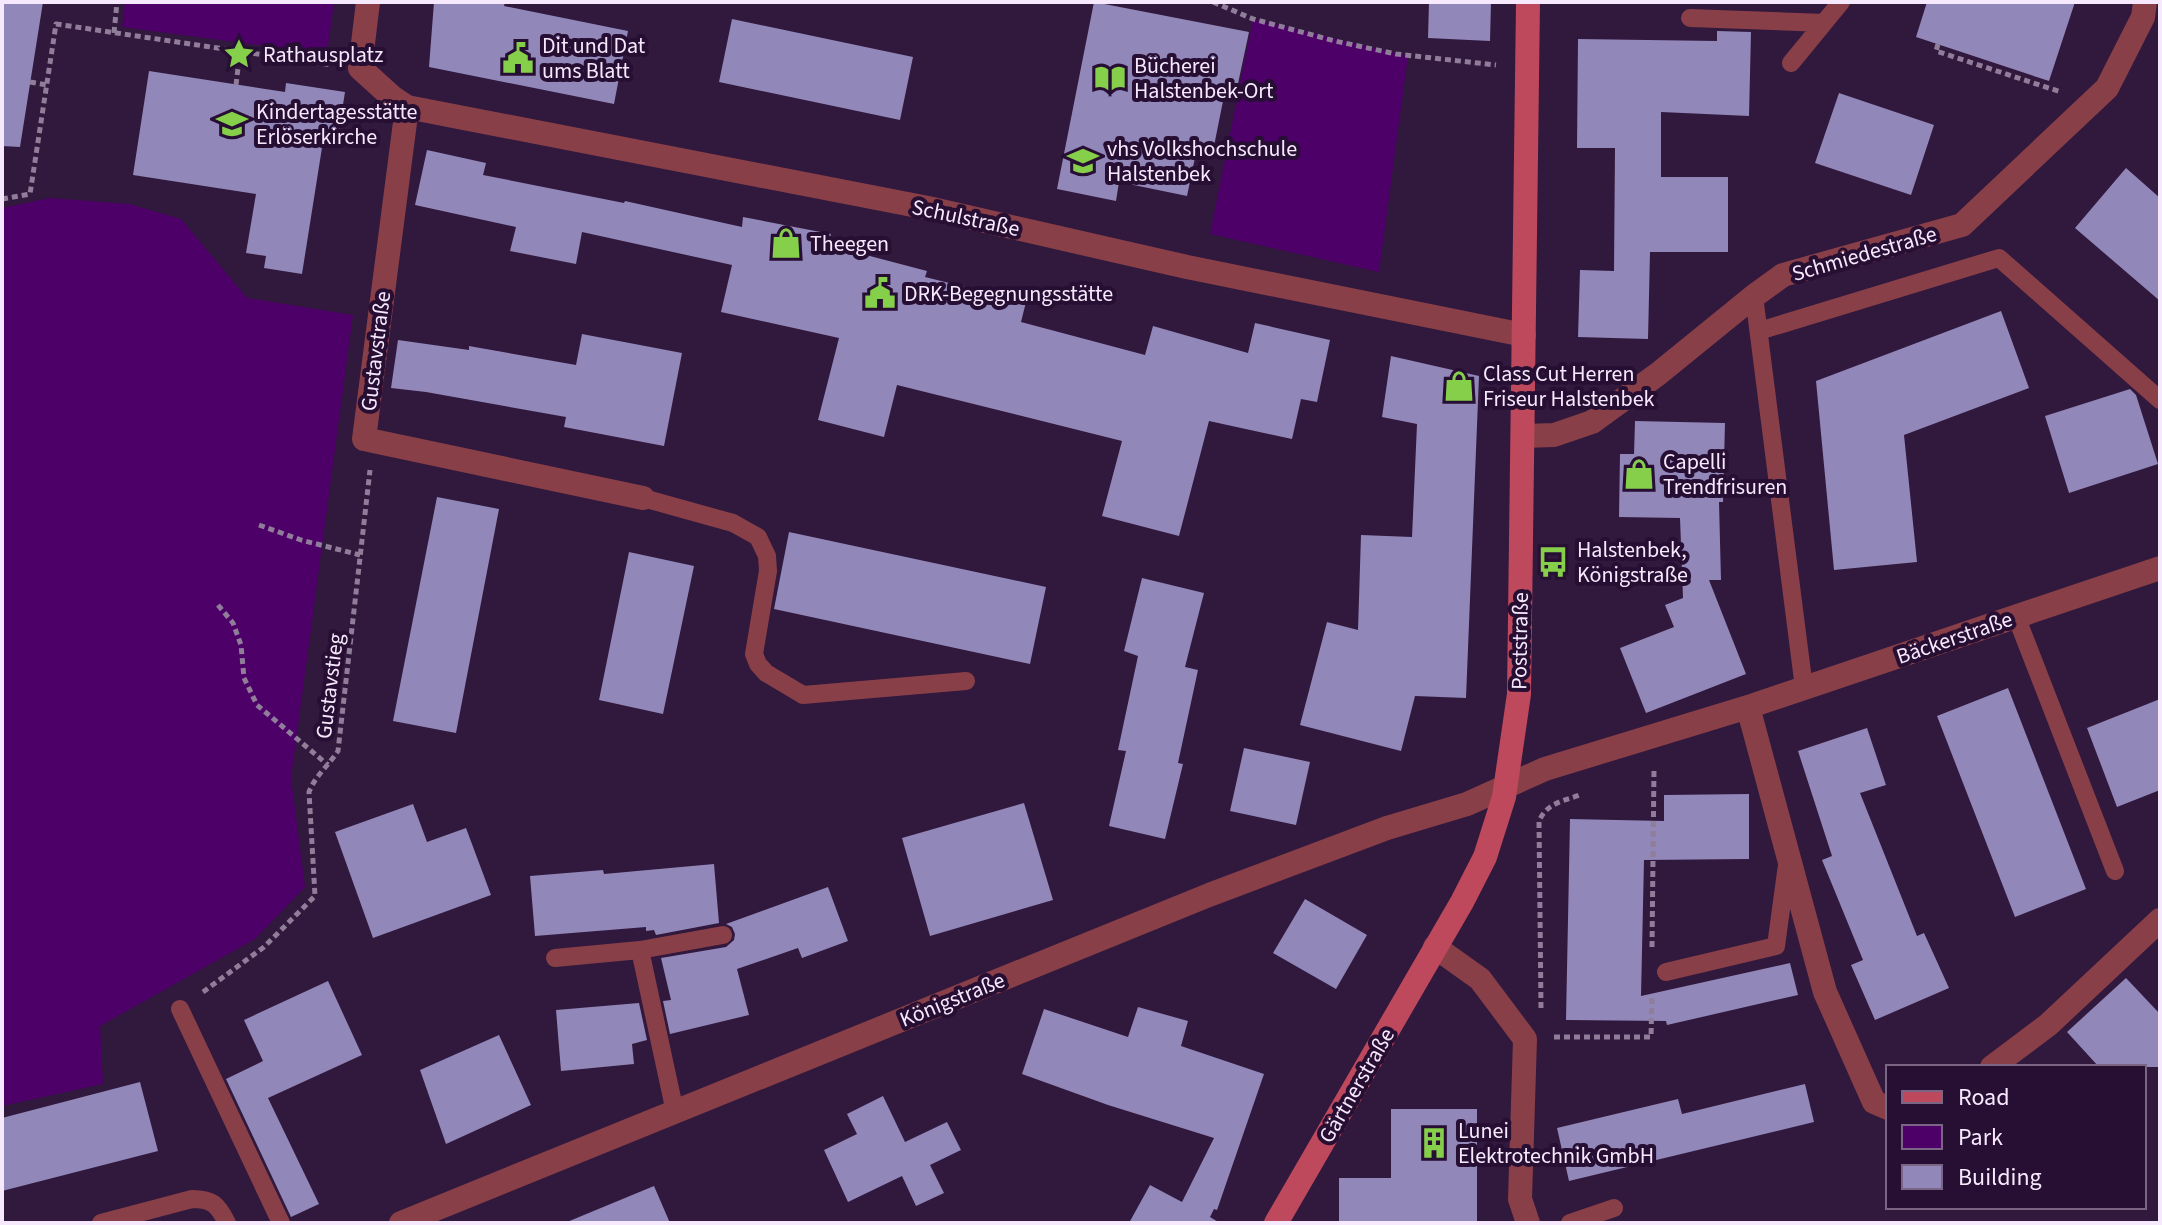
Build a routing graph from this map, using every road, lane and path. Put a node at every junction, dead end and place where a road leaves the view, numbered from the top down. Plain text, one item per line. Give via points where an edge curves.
1 (117, 2) edge
2 (368, 2) edge
3 (1213, 2) edge
4 (1528, 2) edge
5 (1841, 2) edge
6 (2145, 2) edge
7 (1690, 18) dead end
8 (1824, 23) junction
9 (114, 33) junction
10 (1938, 44) dead end
11 (240, 51) junction
12 (1791, 63) dead end
13 (341, 66) dead end
14 (1499, 73) dead end
15 (30, 82) dead end
16 (47, 85) junction
17 (236, 85) dead end
18 (2092, 102) junction
19 (407, 107) junction
20 (2, 199) edge
21 (1754, 296) junction
22 (1759, 331) junction
23 (1524, 335) junction
24 (2160, 400) edge
25 (1523, 436) junction
26 (364, 439) junction
27 (643, 498) joint
28 (259, 525) dead end
29 (360, 555) junction
30 (2160, 568) edge
31 (218, 605) dead end
32 (2016, 616) junction
33 (966, 681) dead end
34 (1804, 688) junction
35 (1748, 707) junction
36 (329, 765) junction
37 (1641, 772) dead end
38 (1506, 785) junction
39 (1589, 791) dead end
40 (1788, 854) junction
41 (2115, 871) dead end
42 (2160, 920) edge
43 (723, 935) dead end
44 (1435, 947) junction
45 (640, 950) junction
46 (555, 958) dead end
47 (1652, 958) dead end
48 (1666, 972) dead end
49 (1652, 989) dead end
50 (180, 1009) joint
51 (1533, 1038) junction
52 (1995, 1065) edge
53 (1886, 1107) edge
54 (675, 1112) junction
55 (1614, 1208) dead end
56 (101, 1223) edge
57 (227, 1223) edge
58 (281, 1223) edge
59 (401, 1223) edge
60 (1276, 1223) edge
61 (1528, 1223) edge
62 (1570, 1223) edge

1 - 9 path
2 - 19 street via 360,68
3 - 14 path via 1253,19 1335,41 1396,54 1499,65
4 - 23 street, Poststraße
5 - 8 lane
6 - 18 street, Schmiedestraße via 2143,17 2107,88
7 - 8 lane
8 - 12 lane
9 - 11 path
9 - 16 path via 56,24
10 - 18 path via 1936,51
11 - 13 path
11 - 17 path
15 - 16 path
16 - 20 path via 30,194
18 - 21 street, Schmiedestraße via 1962,225 1783,275
19 - 23 street, Schulstraße via 928,208
19 - 26 street, Gustavstraße
21 - 22 lane
21 - 25 street, Schmiedestraße via 1592,422 1554,435
22 - 24 lane via 1999,258
22 - 34 lane
23 - 25 street, Poststraße
25 - 38 street, Poststraße via 1519,694
26 - 27 street, Gustavstraße
26 - 29 path, Gustavstieg via 372,455
27 - 33 lane via 733,523 758,537 768,571 754,654 766,673 803,695
28 - 29 path
29 - 36 path, Gustavstieg via 338,751
30 - 32 street, Bäckerstraße
31 - 36 path via 233,623 244,678 257,705
32 - 34 street, Bäckerstraße
32 - 41 lane
34 - 35 street, Bäckerstraße
35 - 38 street, Bäckerstraße
35 - 40 street
36 - 50 path, Gustavstieg via 309,792 315,896 264,947
37 - 47 path via 1654,767
38 - 44 street, Poststraße via 1485,857
38 - 54 street, Königstraße via 1467,804 1209,895
39 - 51 path via 1549,806 1539,821
40 - 48 lane via 1776,946
40 - 53 street via 1825,992 1874,1102
42 - 52 street via 2048,1025
43 - 45 lane
44 - 51 street via 1480,979
44 - 60 street, Gärtnerstraße
45 - 46 lane
45 - 54 lane
49 - 51 path via 1651,1037
50 - 58 lane
51 - 61 street via 1520,1199
54 - 59 street, Königstraße
55 - 62 lane
56 - 57 lane via 192,1199 207,1199

